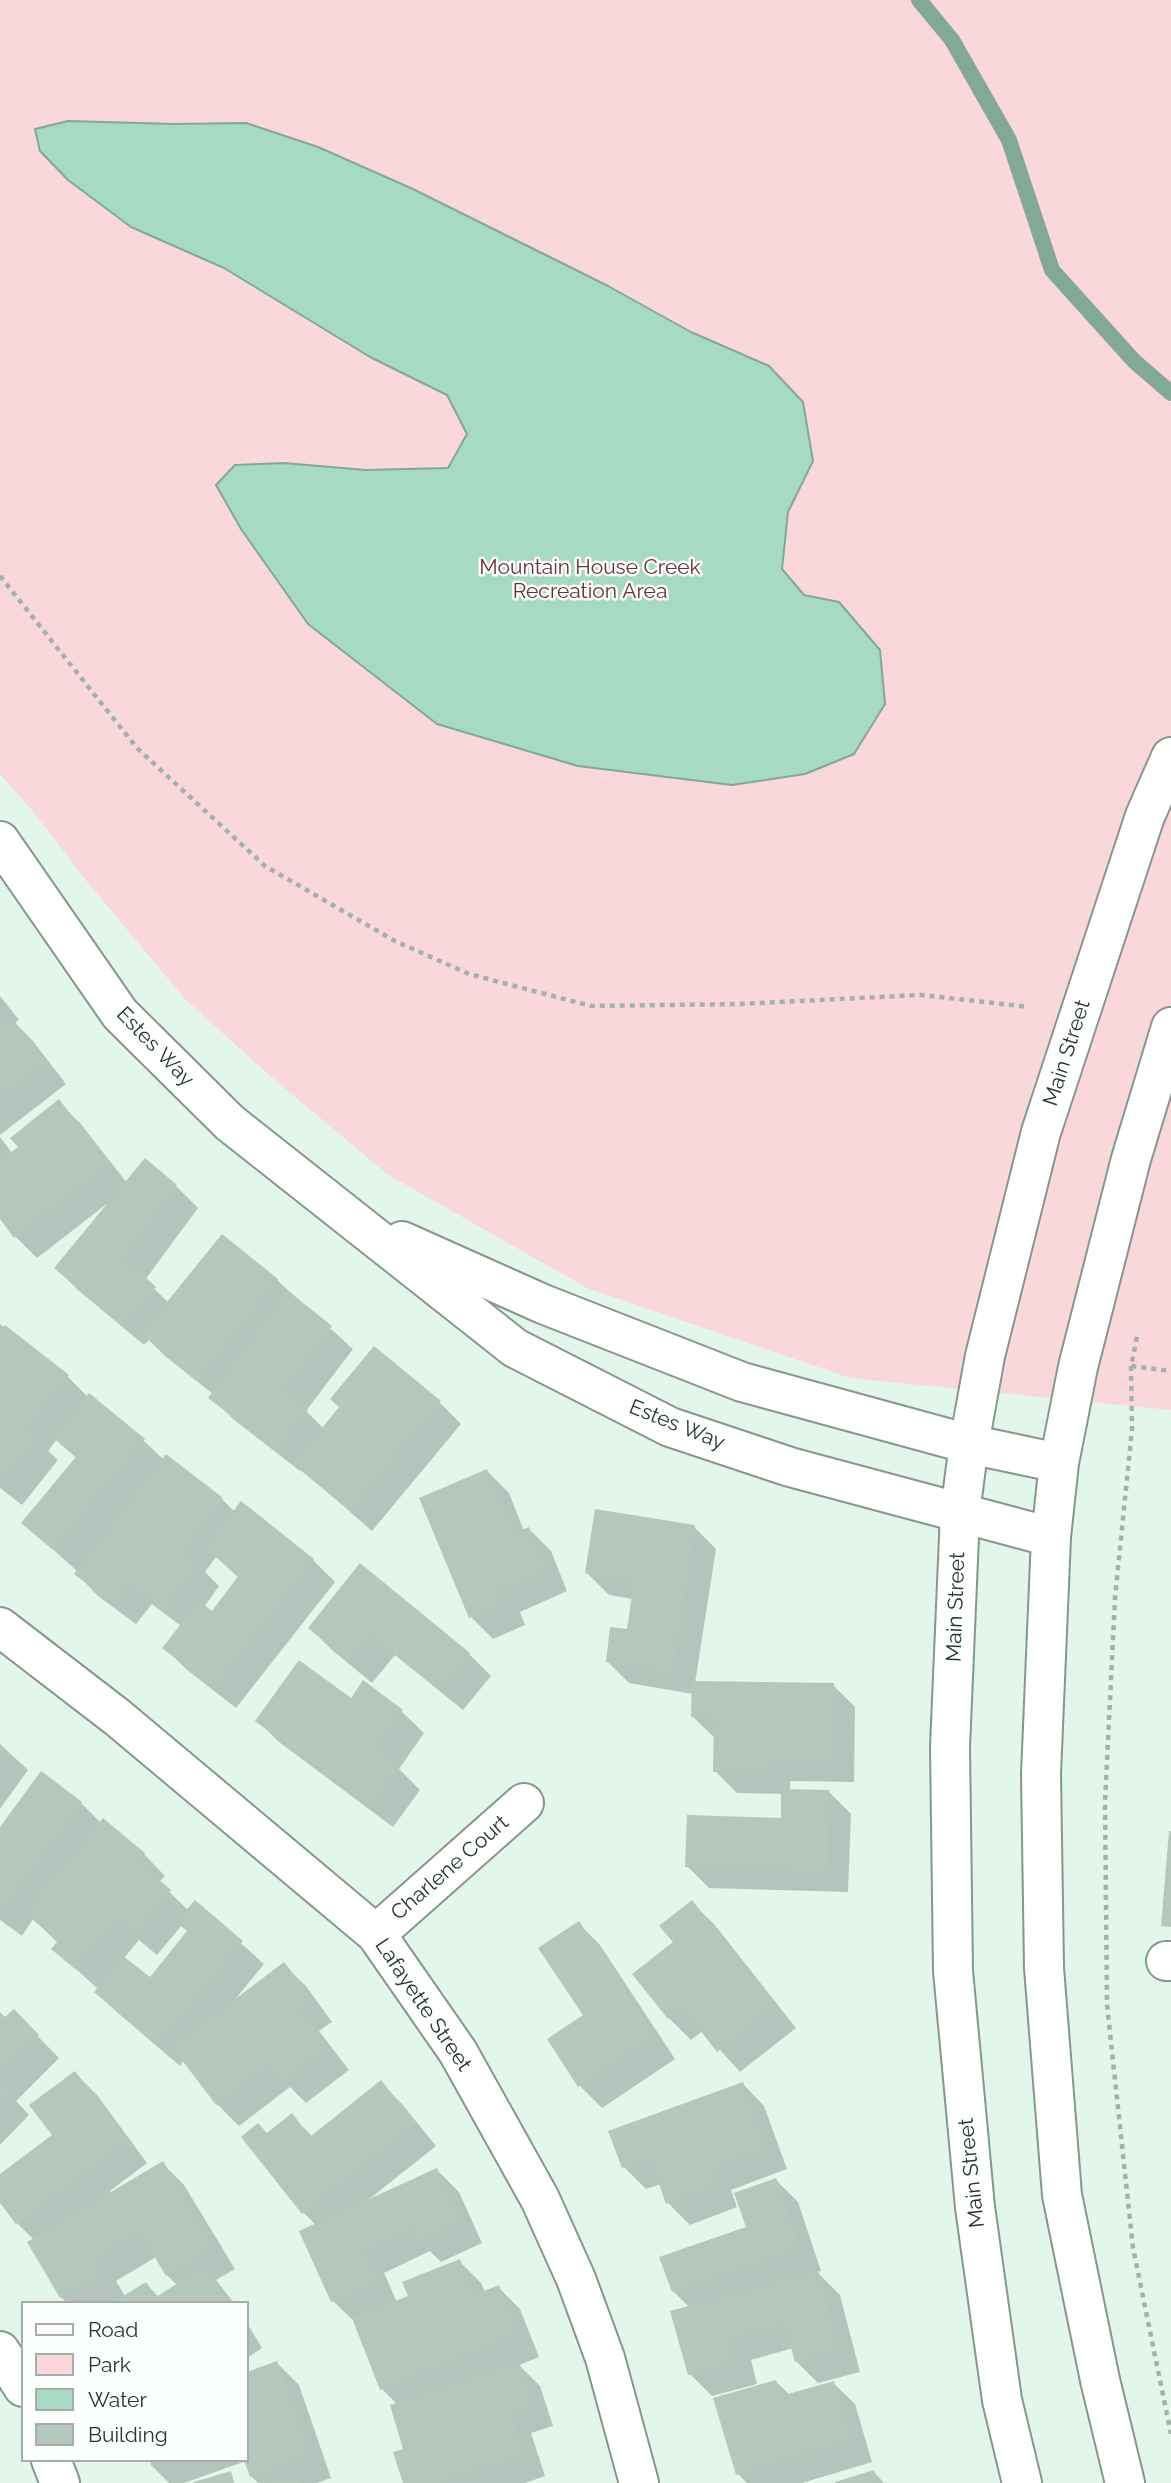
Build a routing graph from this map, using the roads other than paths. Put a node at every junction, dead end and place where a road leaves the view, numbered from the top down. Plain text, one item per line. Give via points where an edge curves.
1 (1171, 757) edge
2 (0, 841) edge
3 (1171, 1027) edge
4 (349, 1217) junction
5 (969, 1444) junction
6 (1059, 1463) junction
7 (960, 1513) junction
8 (1051, 1537) junction
9 (0, 1627) edge
10 (524, 1803) dead end
11 (376, 1934) junction
12 (0, 2351) edge
13 (21, 2384) edge
14 (52, 2462) edge
15 (60, 2483) edge
16 (639, 2483) edge
17 (1022, 2483) edge
18 (1125, 2483) edge

1 - 5 street, Main Street via 1144,816 1041,1132 985,1356
2 - 4 street, Estes Way via 120,1014 230,1123
3 - 6 street via 1131,1159 1078,1367
4 - 5 street, Estes Way via 543,1304 742,1382
4 - 7 street, Estes Way via 515,1348 670,1427 790,1467
5 - 6 street, Estes Way
5 - 7 street, Main Street
6 - 8 street
7 - 8 street, Estes Way
7 - 17 street, Main Street via 950,1747 953,1971 975,2207 1002,2400
8 - 18 street via 1041,1774 1044,1968 1062,2195
9 - 11 street, Lafayette Street via 117,1717
10 - 11 street, Charlene Court
11 - 16 street, Lafayette Street via 458,2052 540,2199 576,2279 604,2358
12 - 13 street
14 - 15 street

